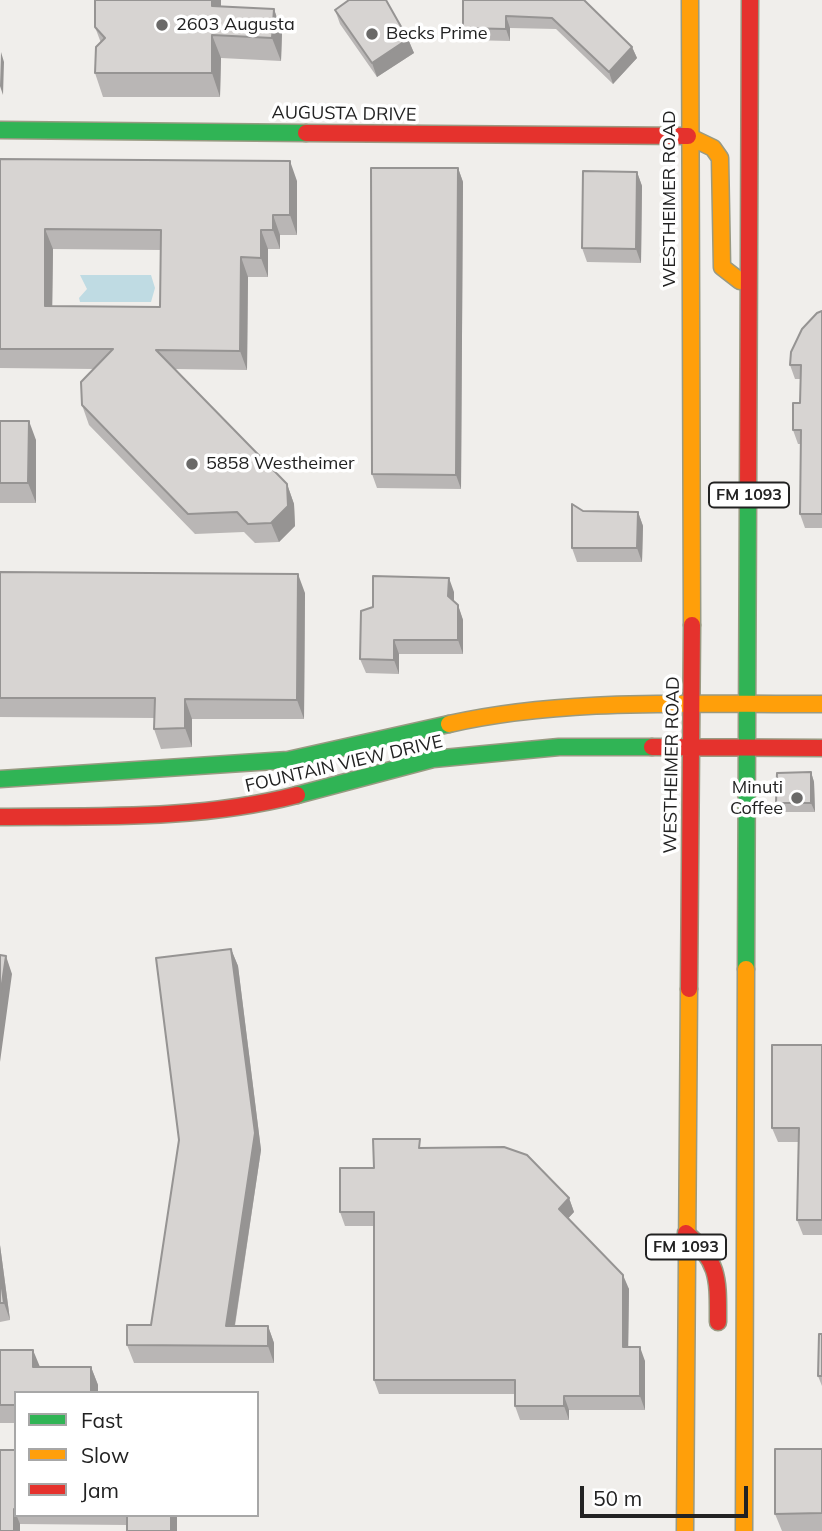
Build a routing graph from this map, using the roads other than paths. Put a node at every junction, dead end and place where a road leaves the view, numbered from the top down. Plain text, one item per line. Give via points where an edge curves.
1 (690, 0) edge
2 (750, 0) edge
3 (0, 130) edge
4 (688, 136) junction
5 (748, 286) junction
6 (748, 704) junction
7 (822, 704) edge
8 (692, 705) junction
9 (748, 747) junction
10 (691, 748) junction
11 (822, 748) edge
12 (331, 750) junction
13 (0, 779) edge
14 (291, 779) junction
15 (338, 786) junction
16 (0, 817) edge
17 (688, 1050) junction
18 (705, 1087) dead end
19 (724, 1227) dead end
20 (745, 1229) junction
21 (686, 1233) junction
22 (742, 1367) junction
23 (685, 1503) junction
24 (685, 1531) edge
25 (691, 1531) edge
26 (744, 1531) edge

1 - 4 main road, WESTHEIMER ROAD / FM 1093
2 - 5 main road, FM 1093
3 - 4 main road, AUGUSTA DRIVE
4 - 5 main road via 713,148 720,158 722,267
4 - 8 main road, WESTHEIMER ROAD / FM 1093
5 - 6 main road, FM 1093
6 - 7 main road, FOUNTAIN VIEW DRIVE
6 - 8 main road, FOUNTAIN VIEW DRIVE
6 - 9 main road, FM 1093
8 - 10 main road, WESTHEIMER ROAD / FM 1093
8 - 12 main road, FOUNTAIN VIEW DRIVE via 498,713
9 - 10 main road, FOUNTAIN VIEW DRIVE
9 - 11 main road, FOUNTAIN VIEW DRIVE
9 - 20 main road, FM 1093
10 - 15 main road, FOUNTAIN VIEW DRIVE via 559,747 433,759
10 - 17 main road, WESTHEIMER ROAD / FM 1093
12 - 14 main road, FOUNTAIN VIEW DRIVE
12 - 15 main road
13 - 14 main road, FOUNTAIN VIEW DRIVE via 234,766
14 - 15 main road, FOUNTAIN VIEW DRIVE
14 - 16 main road, FOUNTAIN VIEW DRIVE via 254,806 177,815
17 - 18 main road
17 - 21 main road, WESTHEIMER ROAD / FM 1093
19 - 20 main road
20 - 22 main road, FM 1093
21 - 22 main road via 707,1250 716,1269 722,1346
21 - 23 main road, WESTHEIMER ROAD / FM 1093
22 - 26 main road, FM 1093
23 - 24 main road, WESTHEIMER ROAD / FM 1093
23 - 25 main road

